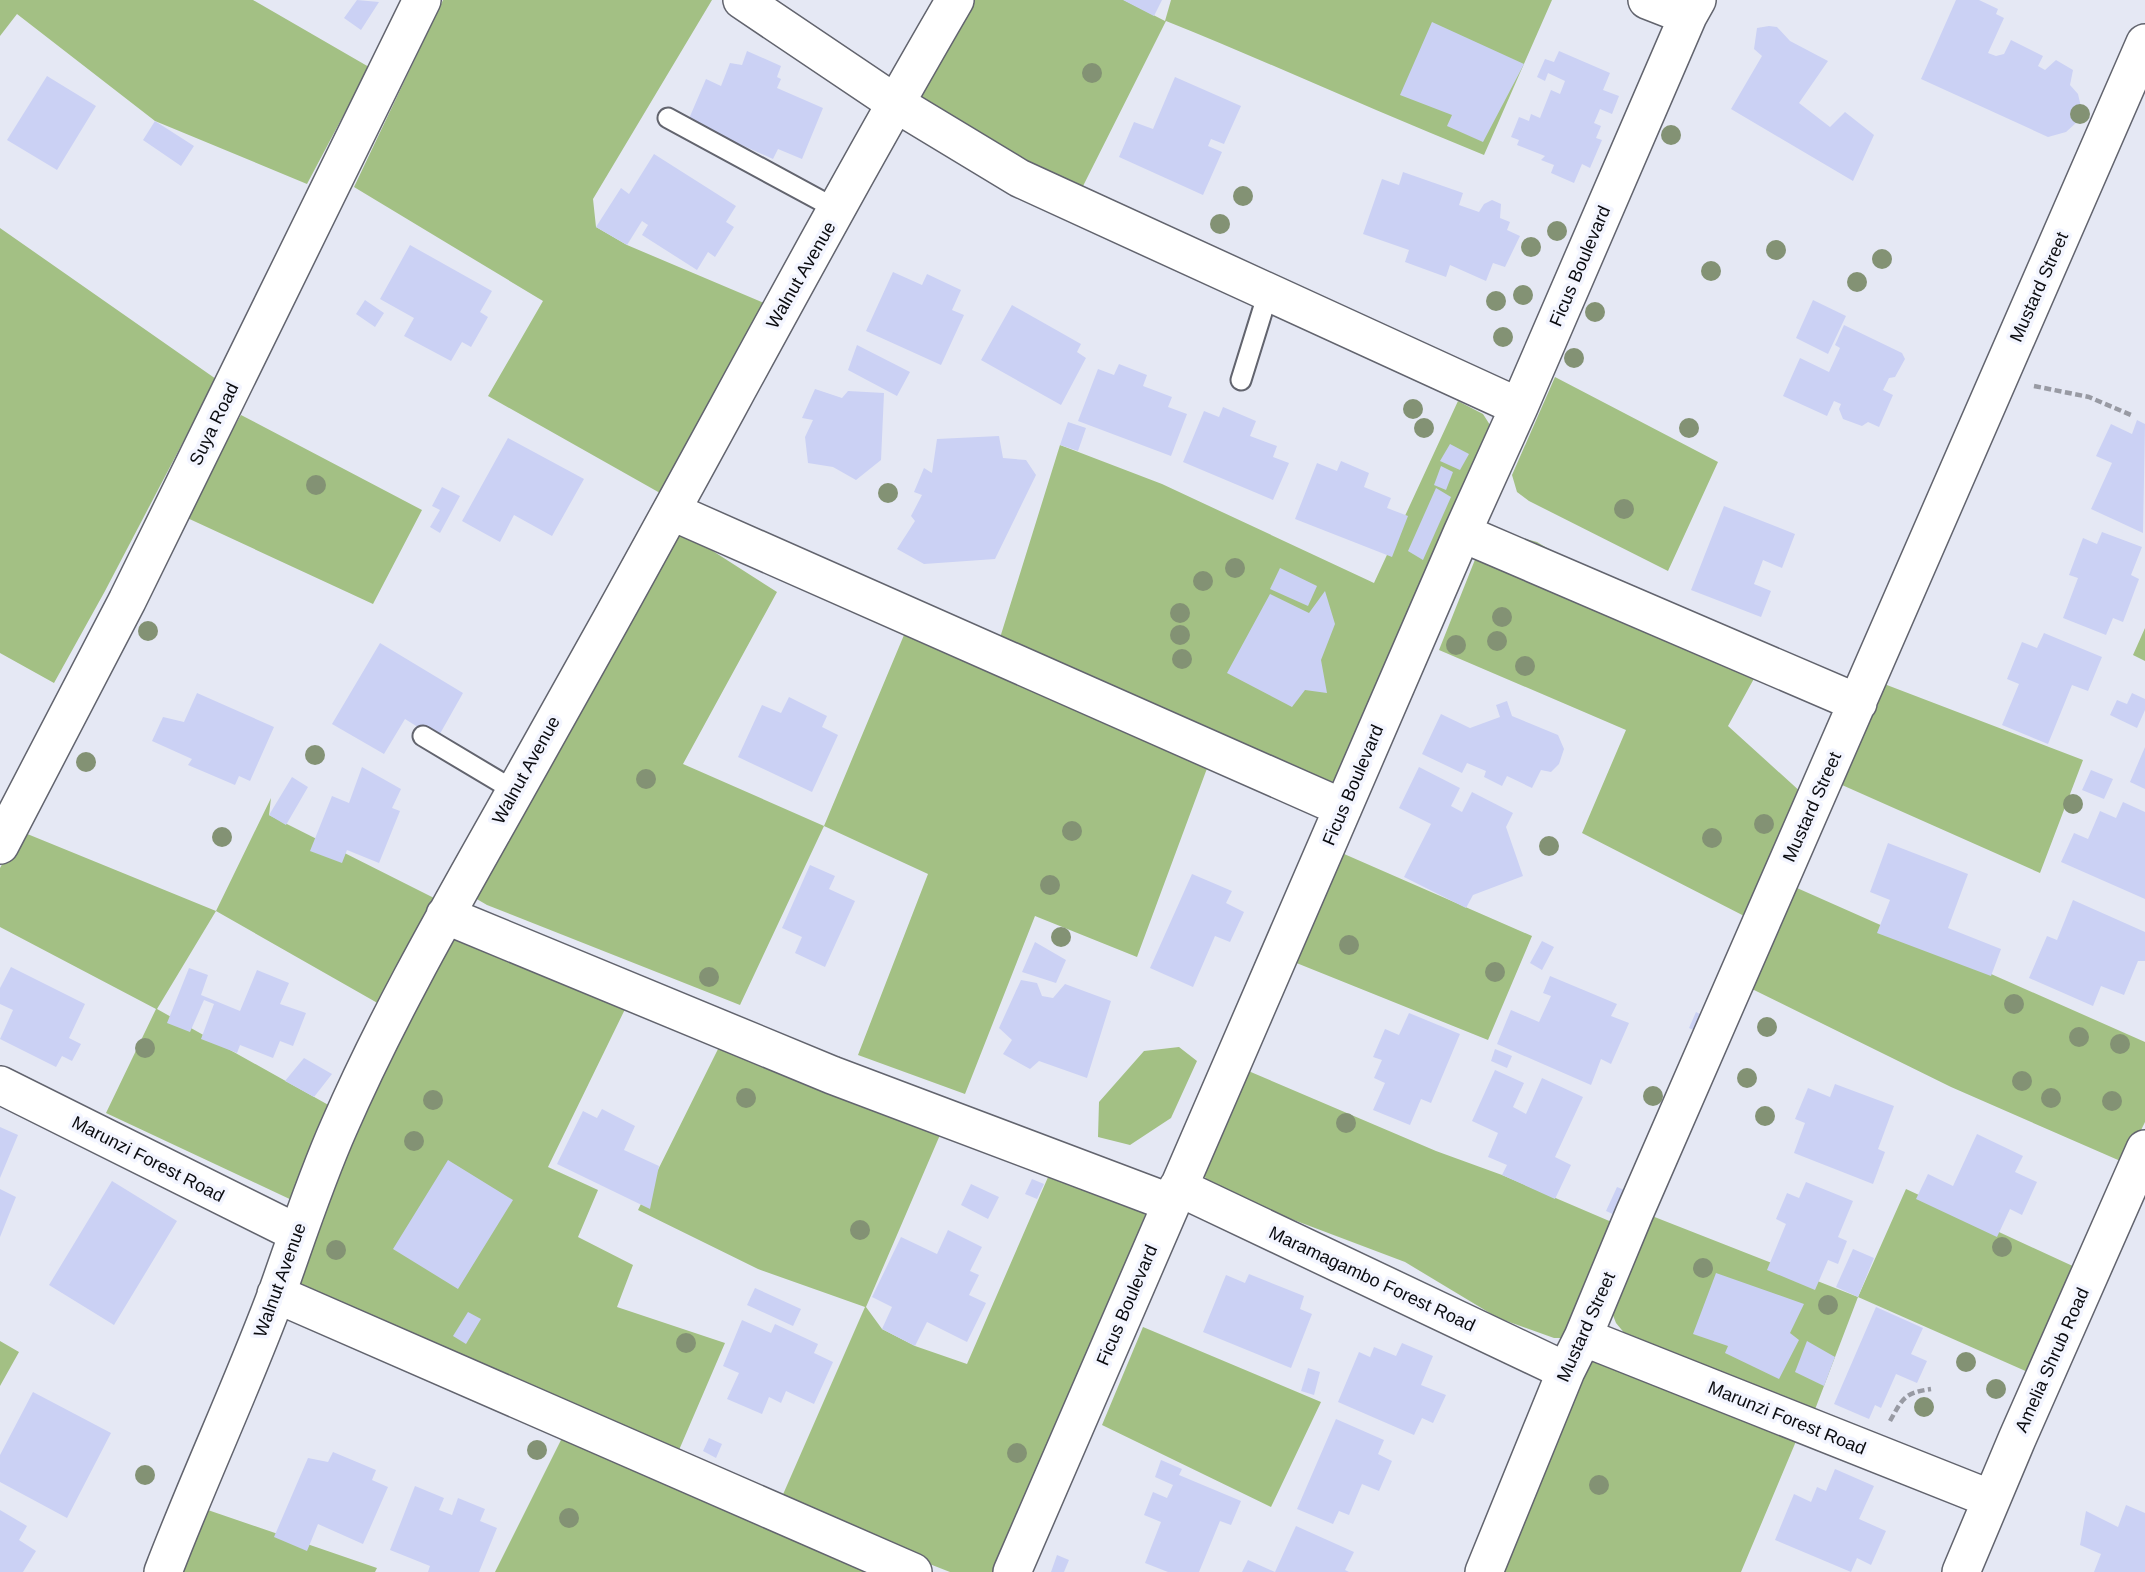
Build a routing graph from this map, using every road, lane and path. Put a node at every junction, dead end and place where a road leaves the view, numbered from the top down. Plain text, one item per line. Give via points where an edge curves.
1 (422, 0) edge
2 (742, 0) edge
3 (955, 0) edge
4 (1647, 0) edge
5 (1692, 8) edge
6 (2145, 43) edge
7 (895, 103) junction
8 (668, 118) dead end
9 (838, 210) junction
10 (1268, 293) junction
11 (1241, 380) dead end
12 (1999, 380) junction
13 (1519, 407) junction
14 (2131, 415) dead end
15 (671, 511) junction
16 (1462, 533) junction
17 (1858, 703) junction
18 (423, 736) dead end
19 (515, 791) junction
20 (1343, 808) junction
21 (0, 845) edge
22 (445, 915) junction
23 (0, 1085) edge
24 (2145, 1149) edge
25 (1175, 1195) junction
26 (297, 1233) junction
27 (276, 1294) junction
28 (1583, 1337) junction
29 (1566, 1371) junction
30 (1931, 1389) dead end
31 (1886, 1428) dead end
32 (1991, 1499) junction
33 (163, 1572) edge
34 (914, 1572) edge
35 (1012, 1572) edge
36 (1483, 1572) edge
37 (1961, 1572) edge

1 - 21 street, Suya Road via 127,601
2 - 7 street
3 - 7 street, Walnut Avenue
4 - 5 street
5 - 13 street, Ficus Boulevard
6 - 12 street, Mustard Street
7 - 9 street, Walnut Avenue
7 - 10 street via 1019,178
8 - 9 lane
9 - 15 street, Walnut Avenue
10 - 11 lane
10 - 13 street
12 - 14 path via 2089,397
12 - 17 street, Mustard Street
13 - 16 street, Ficus Boulevard
15 - 19 street, Walnut Avenue
15 - 20 street
16 - 17 street
16 - 20 street, Ficus Boulevard
17 - 28 street, Mustard Street
18 - 19 lane
19 - 22 street, Walnut Avenue
20 - 25 street, Ficus Boulevard
22 - 25 street, Maramagambo Forest Road via 832,1075
22 - 26 street, Walnut Avenue via 339,1127
23 - 26 street, Marunzi Forest Road
24 - 32 street, Amelia Shrub Road
25 - 29 street, Maramagambo Forest Road
25 - 35 street, Ficus Boulevard
26 - 27 street, Walnut Avenue
27 - 33 street, Walnut Avenue
27 - 34 street
28 - 29 street, Mustard Street
28 - 32 street, Marunzi Forest Road
29 - 36 street, Mustard Street
30 - 31 path via 1903,1396
32 - 37 street, Amelia Shrub Road

